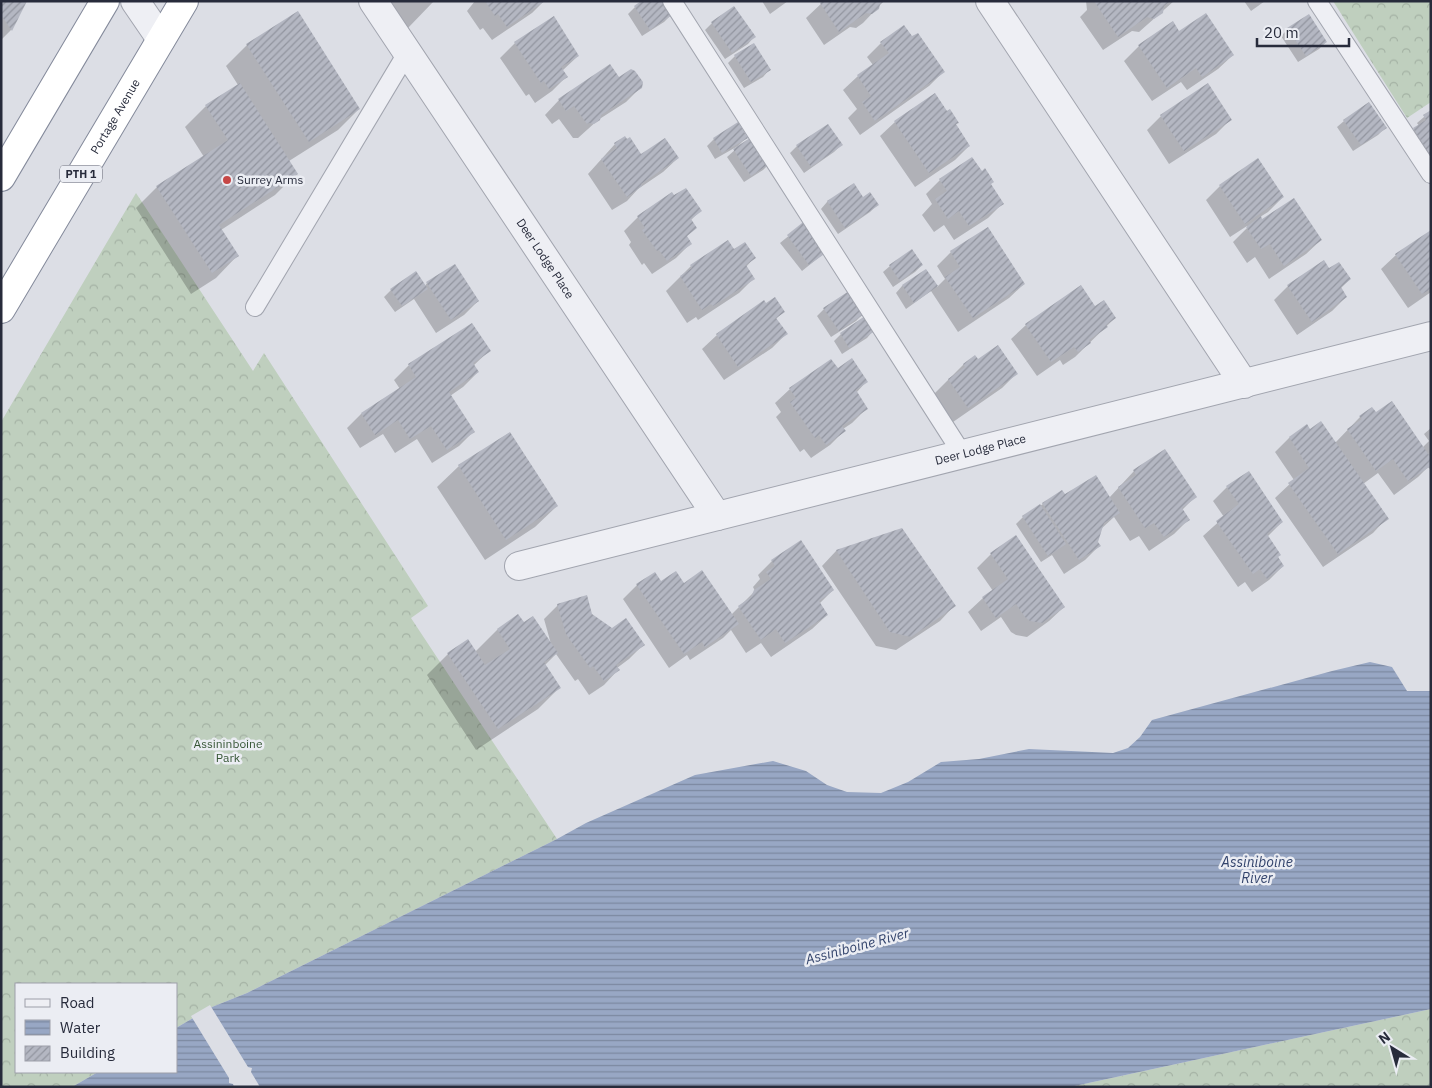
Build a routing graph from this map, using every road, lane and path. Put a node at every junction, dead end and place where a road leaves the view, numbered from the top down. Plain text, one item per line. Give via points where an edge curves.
1 (105, 1) edge
2 (136, 1) edge
3 (184, 1) edge
4 (373, 1) edge
5 (672, 1) edge
6 (990, 1) edge
7 (1317, 1) edge
8 (161, 39) junction
9 (407, 53) junction
10 (1431, 174) edge
11 (1, 177) edge
12 (1, 308) edge
13 (255, 308) dead end
14 (1431, 336) edge
15 (1244, 384) junction
16 (962, 455) junction
17 (717, 516) junction
18 (519, 566) dead end

1 - 11 highway
2 - 8 street
3 - 8 highway, Portage Avenue / PTH 1
4 - 9 street, Deer Lodge Place
5 - 16 lane
6 - 15 street
7 - 10 lane
8 - 12 highway, Portage Avenue / PTH 1
9 - 13 lane
9 - 17 street, Deer Lodge Place
14 - 15 street, Deer Lodge Place
15 - 16 street, Deer Lodge Place
16 - 17 street, Deer Lodge Place
17 - 18 street, Deer Lodge Place

